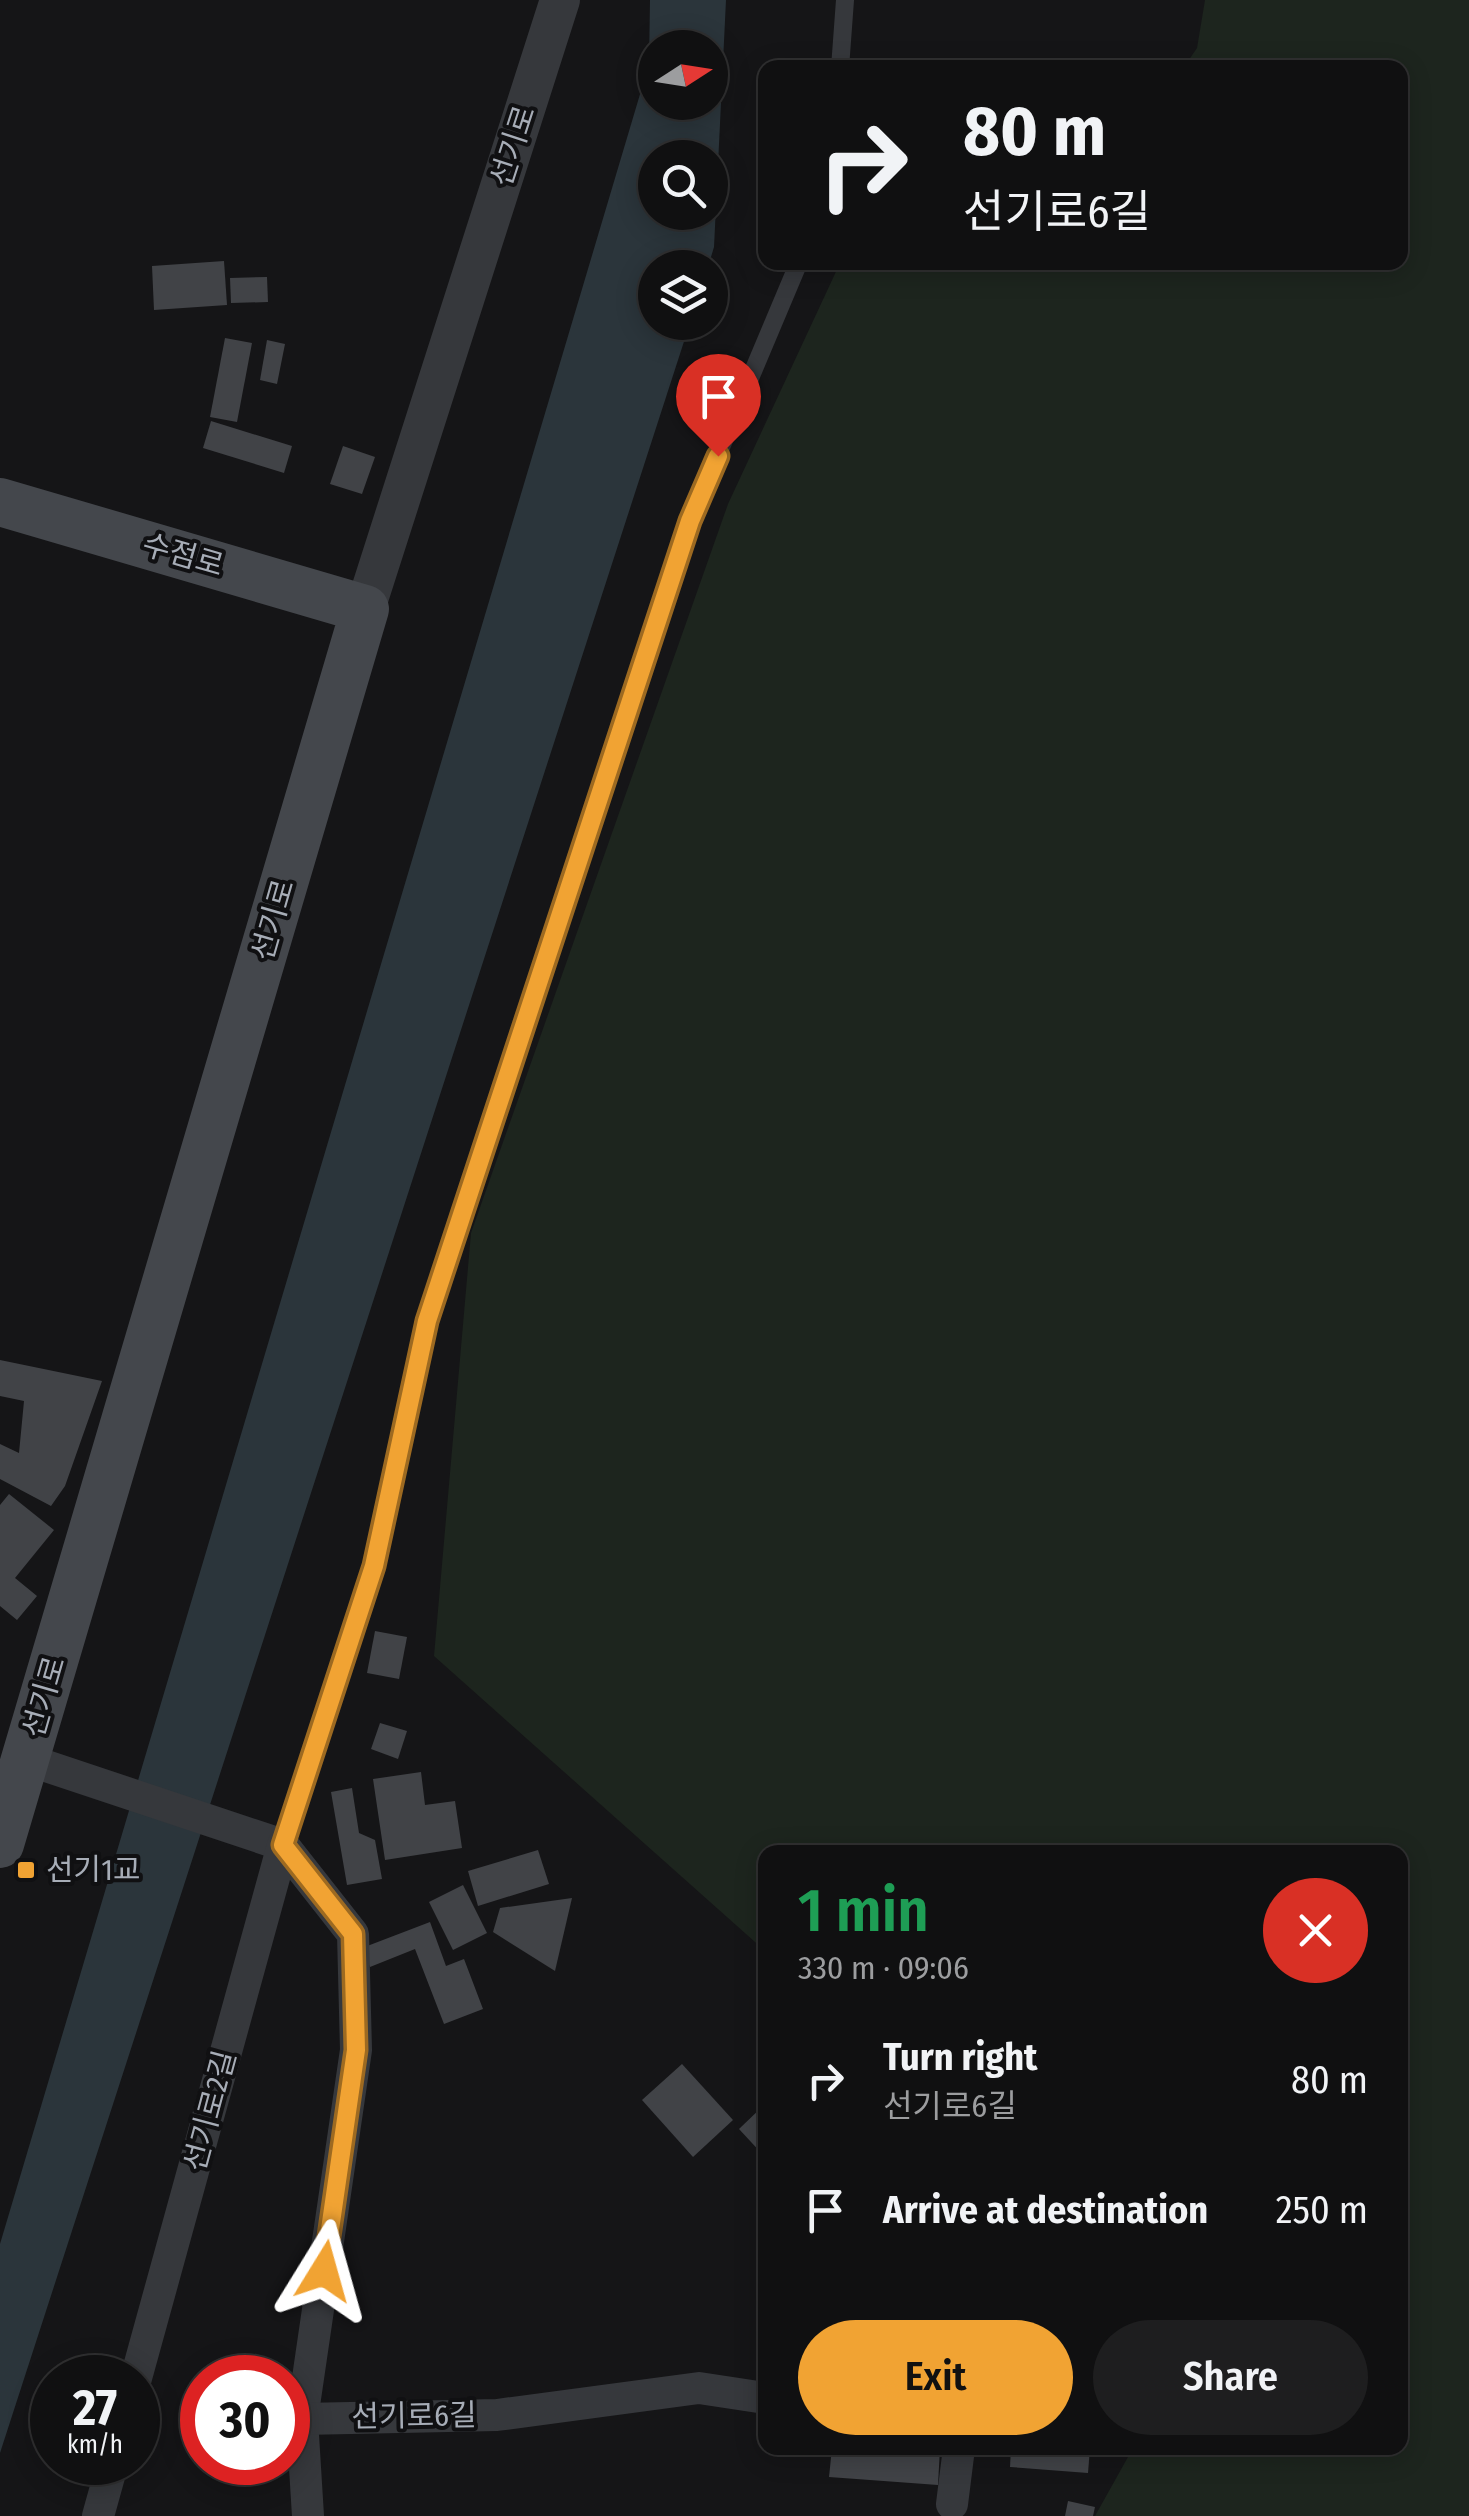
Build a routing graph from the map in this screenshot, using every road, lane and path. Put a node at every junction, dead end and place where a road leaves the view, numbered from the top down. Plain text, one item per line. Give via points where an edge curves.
1 (560, 0) edge
2 (844, 0) edge
3 (840, 60) edge
4 (796, 270) edge
5 (0, 502) edge
6 (365, 609) junction
7 (25, 1759) junction
8 (0, 1844) edge
9 (283, 1845) junction
10 (142, 2355) edge
11 (310, 2364) edge
12 (758, 2397) edge
13 (310, 2419) edge
14 (958, 2455) edge
15 (106, 2485) edge
16 (306, 2485) edge
17 (952, 2504) dead end
18 (98, 2516) edge
19 (308, 2516) edge

1 - 6 street, 선기로
2 - 3 lane
4 - 9 lane via 690,521 433,1302 374,1566
5 - 6 main road, 수점로
6 - 7 main road, 선기로
7 - 8 main road, 선기로
7 - 9 street
9 - 10 street, 선기로2길
9 - 11 street via 353,1934 356,2050
12 - 13 street, 선기로6길 via 700,2388 497,2415
14 - 17 street
15 - 18 street
16 - 19 street

